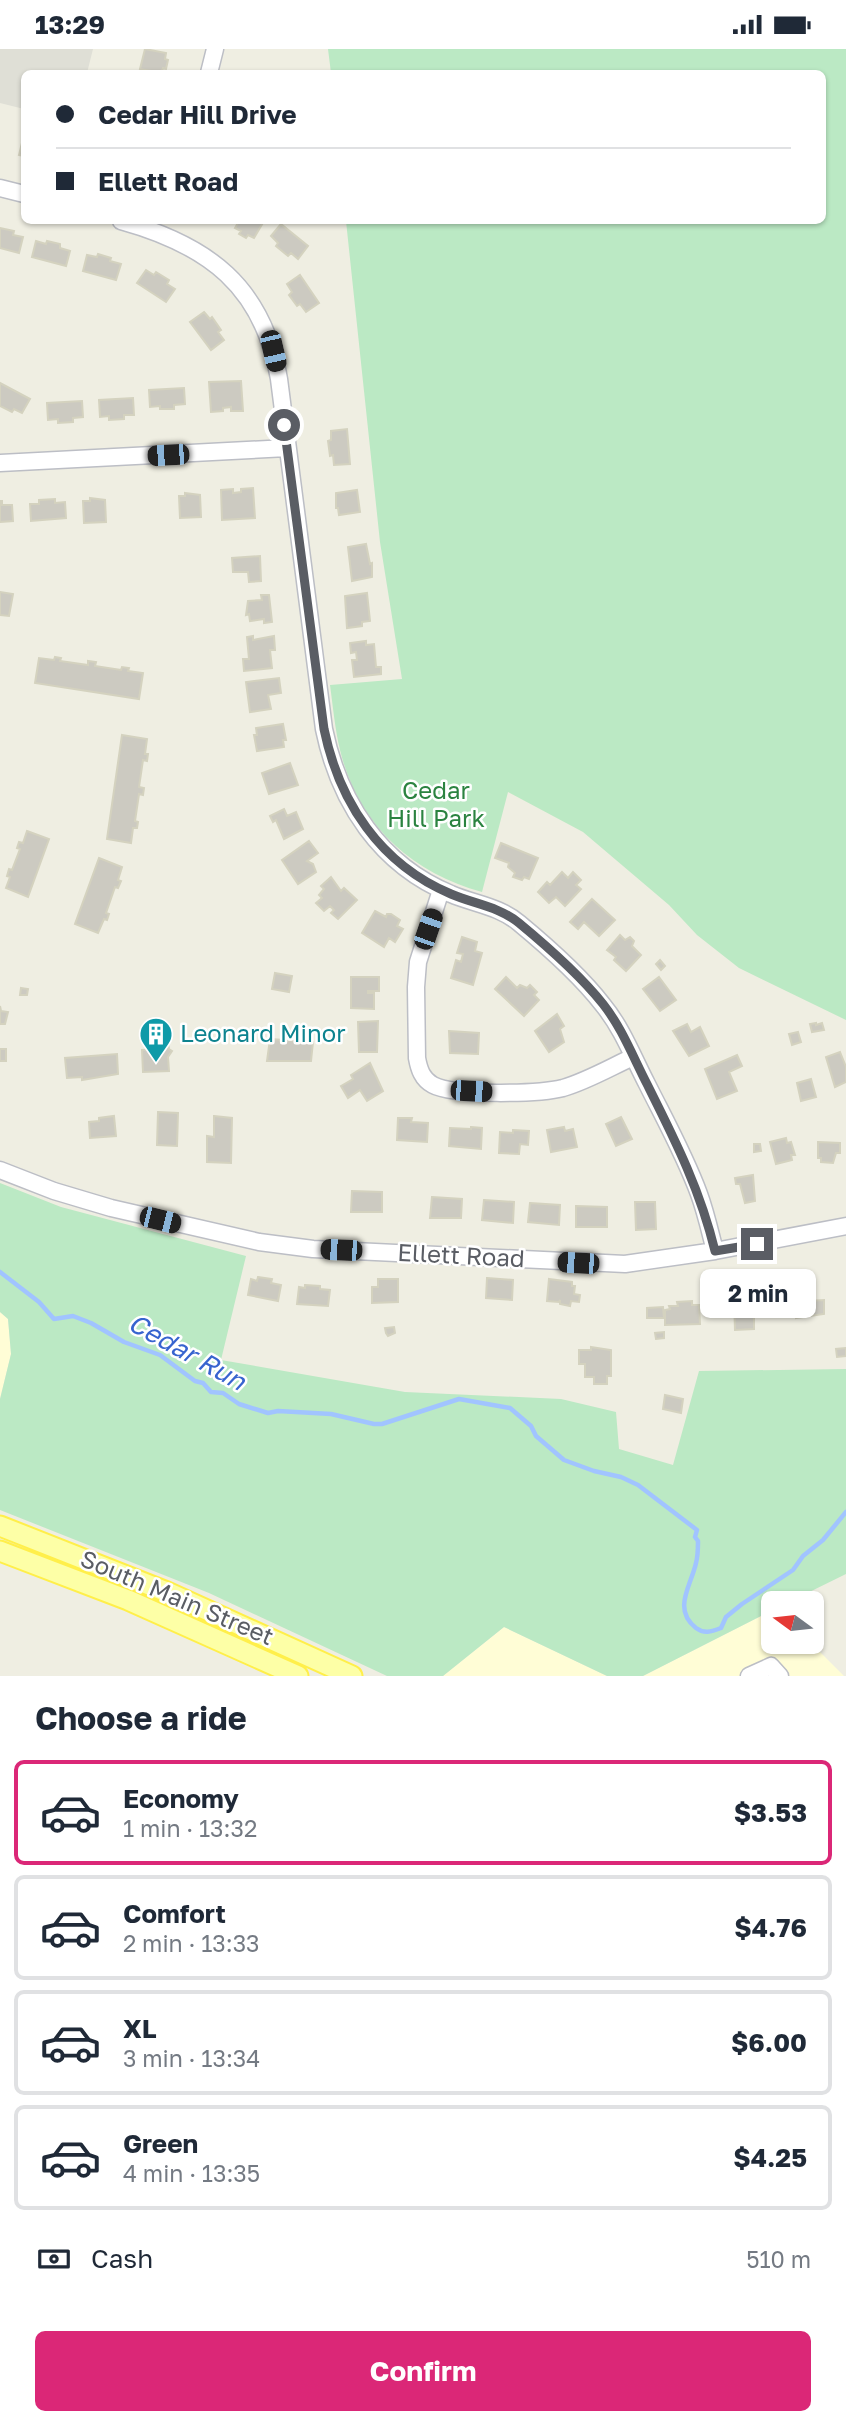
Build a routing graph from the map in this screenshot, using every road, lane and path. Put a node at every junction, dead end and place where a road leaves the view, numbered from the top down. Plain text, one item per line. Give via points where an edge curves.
1 (215, 49) edge
2 (210, 70) edge
3 (0, 188) edge
4 (21, 193) edge
5 (142, 224) edge
6 (170, 228) edge
7 (287, 448) junction
8 (0, 463) edge
9 (441, 890) junction
10 (633, 1057) junction
11 (0, 1170) edge
12 (846, 1226) edge
13 (715, 1251) junction
14 (0, 1526) edge
15 (0, 1551) edge
16 (263, 1634) junction
17 (252, 1654) junction
18 (298, 1676) edge
19 (352, 1676) edge
20 (749, 1676) edge
21 (780, 1676) edge

1 - 2 street
3 - 4 street
5 - 6 street
6 - 7 street via 221,267 259,315 276,365
7 - 8 street
7 - 9 street via 324,729 336,775 376,842 409,872
9 - 10 street via 494,908 521,925 603,1004
9 - 10 street via 416,975 417,1058 429,1083 445,1089 541,1092 570,1086
10 - 13 street via 699,1193
11 - 13 street, Ellett Road via 111,1208 292,1247 604,1264
12 - 13 street, Ellett Road
14 - 16 main road, South Main Street
15 - 17 main road, South Main Street
16 - 17 main road
16 - 19 main road, South Main Street
17 - 18 main road, South Main Street
20 - 21 street via 771,1666

